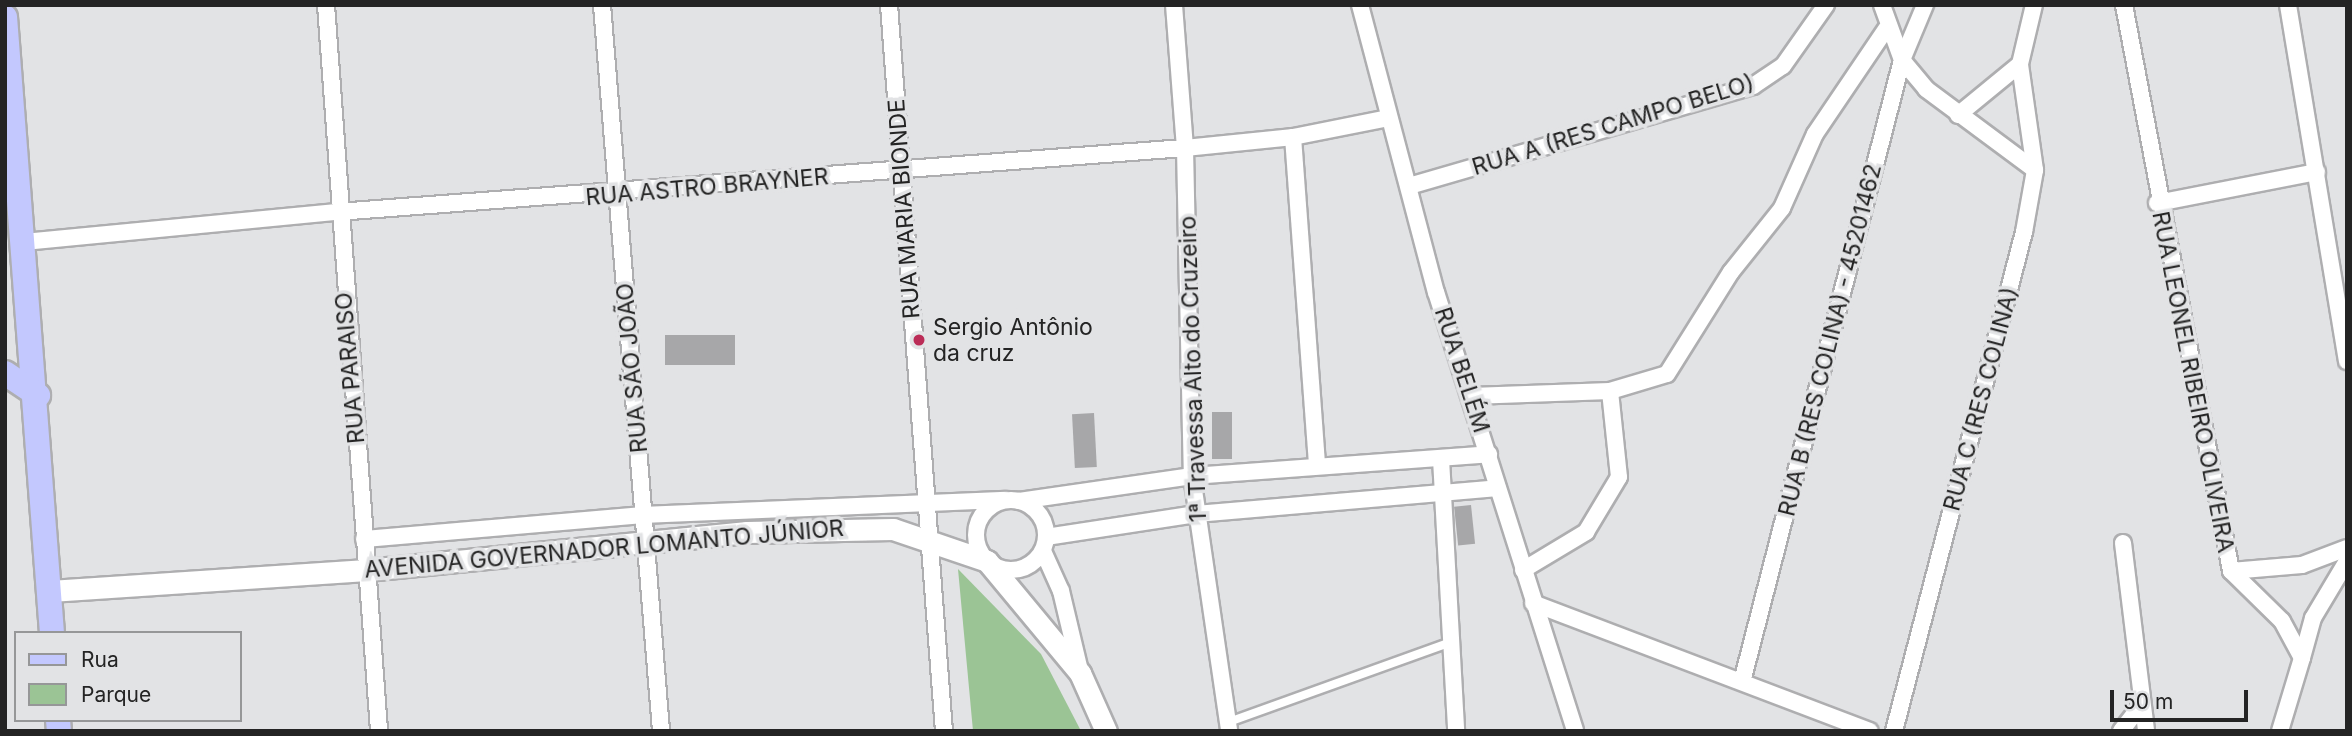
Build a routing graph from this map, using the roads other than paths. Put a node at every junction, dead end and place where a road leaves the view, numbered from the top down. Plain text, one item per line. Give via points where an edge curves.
1 (326, 5) edge
2 (602, 5) edge
3 (889, 5) edge
4 (1174, 5) edge
5 (1360, 5) edge
6 (1826, 5) edge
7 (1882, 5) edge
8 (1925, 5) edge
9 (2034, 5) edge
10 (2124, 5) edge
11 (2288, 5) edge
12 (5, 17) edge
13 (1886, 29) junction
14 (1902, 60) junction
15 (2020, 64) junction
16 (1958, 115) junction
17 (1389, 118) junction
18 (1293, 137) junction
19 (1185, 148) junction
20 (901, 170) junction
21 (2035, 170) junction
22 (2317, 172) junction
23 (1409, 186) junction
24 (618, 195) junction
25 (2157, 203) junction
26 (337, 212) junction
27 (24, 242) junction
28 (2347, 361) edge
29 (5, 373) edge
30 (1610, 391) junction
31 (38, 395) junction
32 (1471, 396) junction
33 (1489, 454) junction
34 (1441, 459) junction
35 (1317, 466) junction
36 (1192, 476) junction
37 (1498, 488) junction
38 (1443, 496) junction
39 (1012, 500) junction
40 (926, 502) junction
41 (1196, 514) junction
42 (643, 515) junction
43 (364, 539) junction
44 (929, 539) junction
45 (2123, 543) dead end
46 (1045, 544) junction
47 (646, 545) junction
48 (2347, 548) edge
49 (987, 561) junction
50 (2347, 561) edge
51 (367, 570) junction
52 (1523, 570) junction
53 (2231, 571) junction
54 (49, 591) junction
55 (1533, 603) junction
56 (52, 631) edge
57 (1448, 643) junction
58 (2302, 658) junction
59 (1080, 673) junction
60 (1743, 678) junction
61 (2141, 705) junction
62 (1229, 726) edge
63 (379, 731) edge
64 (661, 731) edge
65 (944, 731) edge
66 (1106, 731) edge
67 (1456, 731) edge
68 (1575, 731) edge
69 (1870, 731) edge
70 (1894, 731) edge
71 (2121, 731) edge
72 (2146, 731) edge
73 (2280, 731) edge

1 - 26 street, RUA PARAISO
2 - 24 street, RUA SÃO JOÃO
3 - 20 street, RUA MARIA BIONDE
4 - 19 street, 1ª Travessa Alto do Cruzeiro
5 - 17 street, RUA BELÉM
6 - 23 street, RUA A (RES CAMPO BELO) via 1783,66 1753,86
7 - 13 street
8 - 14 street, RUA B (RES COLINA) - 45201462
9 - 15 street
10 - 25 street, RUA LEONEL RIBEIRO OLIVEIRA
11 - 22 street
12 - 27 main road
13 - 14 street
13 - 30 street via 1815,134 1782,208 1731,272 1667,374
14 - 16 street
14 - 60 street, RUA B (RES COLINA) - 45201462
15 - 16 street
15 - 21 street, RUA C (RES COLINA)
16 - 21 street
17 - 18 street, RUA ASTRO BRAYNER
17 - 23 street, RUA BELÉM
18 - 19 street, RUA ASTRO BRAYNER
18 - 35 street
19 - 20 street, RUA ASTRO BRAYNER
19 - 36 street, 1ª Travessa Alto do Cruzeiro
20 - 24 street, RUA ASTRO BRAYNER
20 - 40 street, RUA MARIA BIONDE
21 - 70 street, RUA C (RES COLINA)
22 - 25 street
22 - 28 street
23 - 32 street, RUA BELÉM
24 - 26 street, RUA ASTRO BRAYNER
24 - 42 street, RUA SÃO JOÃO
25 - 53 street, RUA LEONEL RIBEIRO OLIVEIRA
26 - 27 street, RUA ASTRO BRAYNER
26 - 43 street, RUA PARAISO
27 - 31 main road
29 - 31 main road
30 - 32 street
30 - 52 street via 1618,432 1614,487 1586,532
31 - 54 main road
32 - 33 street, RUA BELÉM
33 - 34 street
33 - 37 street, RUA BELÉM
34 - 35 street
34 - 38 street
35 - 36 street
36 - 39 street
36 - 41 street, 1ª Travessa Alto do Cruzeiro
37 - 38 street
37 - 52 street, RUA BELÉM
38 - 41 street
38 - 57 street
39 - 40 street
39 - 46 street via 1043,518
39 - 49 street via 977,525
40 - 42 street
40 - 44 street, RUA MARIA BIONDE
41 - 46 street
41 - 62 street, 1ª Travessa Alto do Cruzeiro
42 - 43 street
42 - 47 street, RUA SÃO JOÃO
43 - 51 street, RUA PARAISO
44 - 47 main road, AVENIDA GOVERNADOR LOMANTO JÚNIOR via 835,526
44 - 49 main road, AVENIDA GOVERNADOR LOMANTO JÚNIOR
44 - 65 street, RUA MARIA BIONDE
45 - 61 street
46 - 49 street via 1017,570
46 - 59 street
47 - 51 main road, AVENIDA GOVERNADOR LOMANTO JÚNIOR
47 - 64 street, RUA SÃO JOÃO
48 - 53 street via 2302,565
49 - 59 main road, AVENIDA GOVERNADOR LOMANTO JÚNIOR
50 - 58 street via 2313,618
51 - 54 main road, AVENIDA GOVERNADOR LOMANTO JÚNIOR
51 - 63 street, RUA PARAISO
52 - 55 street, RUA BELÉM
53 - 58 street, RUA LEONEL RIBEIRO OLIVEIRA via 2282,621
54 - 56 main road
55 - 60 street
55 - 68 street, RUA BELÉM
57 - 62 lane
57 - 67 street
58 - 73 street
59 - 66 main road, AVENIDA GOVERNADOR LOMANTO JÚNIOR
60 - 69 street
61 - 71 street
61 - 72 street

